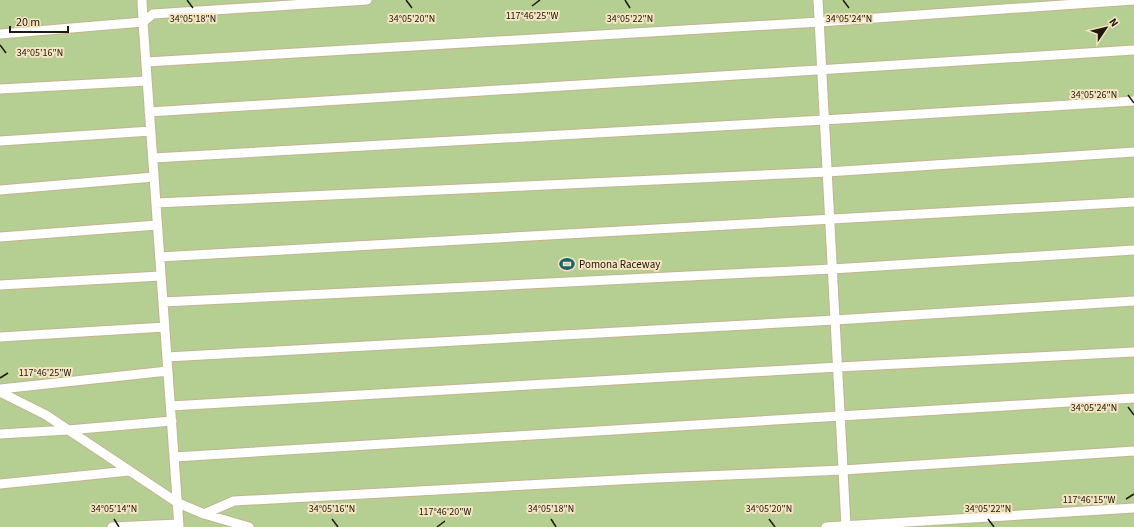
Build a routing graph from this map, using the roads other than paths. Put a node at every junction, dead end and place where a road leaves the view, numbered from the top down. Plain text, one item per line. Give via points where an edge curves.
1 (142, 0) edge
2 (367, 0) edge
3 (818, 0) edge
4 (1134, 0) edge
5 (143, 22) junction
6 (819, 22) junction
7 (0, 34) edge
8 (1134, 50) edge
9 (146, 62) junction
10 (822, 70) junction
11 (147, 81) junction
12 (0, 89) edge
13 (1134, 101) edge
14 (149, 112) junction
15 (824, 120) junction
16 (151, 131) junction
17 (0, 140) edge
18 (1134, 152) edge
19 (153, 158) junction
20 (827, 172) junction
21 (154, 177) junction
22 (0, 190) edge
23 (1134, 202) edge
24 (156, 203) junction
25 (830, 218) junction
26 (158, 226) junction
27 (0, 237) edge
28 (1134, 250) edge
29 (160, 257) junction
30 (832, 269) junction
31 (161, 276) junction
32 (0, 285) edge
33 (1134, 301) edge
34 (163, 302) junction
35 (835, 320) junction
36 (165, 327) junction
37 (0, 337) edge
38 (1134, 352) edge
39 (167, 357) junction
40 (838, 367) junction
41 (168, 370) junction
42 (0, 388) edge
43 (0, 392) edge
44 (1134, 398) edge
45 (171, 406) junction
46 (840, 417) junction
47 (172, 421) junction
48 (68, 430) junction
49 (0, 434) edge
50 (1134, 451) edge
51 (174, 457) junction
52 (129, 470) junction
53 (843, 470) junction
54 (0, 484) edge
55 (178, 503) junction
56 (1134, 508) edge
57 (204, 514) junction
58 (179, 525) edge
59 (846, 526) junction
60 (112, 527) edge
61 (249, 527) edge
62 (826, 527) edge

1 - 5 lane
2 - 5 lane via 152,14
3 - 6 lane
4 - 6 lane
5 - 7 lane
5 - 9 lane
6 - 9 lane
6 - 10 lane
8 - 10 lane
9 - 11 lane
10 - 14 lane
10 - 15 lane
11 - 12 lane
11 - 14 lane
13 - 15 lane
14 - 16 lane
15 - 19 lane
15 - 20 lane
16 - 17 lane
16 - 19 lane
18 - 20 lane
19 - 21 lane
20 - 24 lane
20 - 25 lane
21 - 22 lane
21 - 24 lane
23 - 25 lane
24 - 26 lane
25 - 29 lane
25 - 30 lane
26 - 27 lane
26 - 29 lane
28 - 30 lane
29 - 31 lane
30 - 34 lane
30 - 35 lane
31 - 32 lane
31 - 34 lane
33 - 35 lane
34 - 36 lane
35 - 39 lane
35 - 40 lane
36 - 37 lane
36 - 39 lane
38 - 40 lane
39 - 41 lane
40 - 45 lane
40 - 46 lane
41 - 42 lane
41 - 45 lane
43 - 48 lane via 46,414
44 - 46 lane
45 - 47 lane
46 - 51 lane
46 - 53 lane
47 - 48 lane
47 - 51 lane
48 - 49 lane
48 - 52 lane
50 - 53 lane
51 - 55 lane
52 - 54 lane
52 - 55 lane
53 - 57 lane via 234,501
53 - 59 lane
55 - 57 lane
55 - 58 lane
56 - 59 lane
57 - 61 lane
58 - 60 lane
59 - 62 lane

